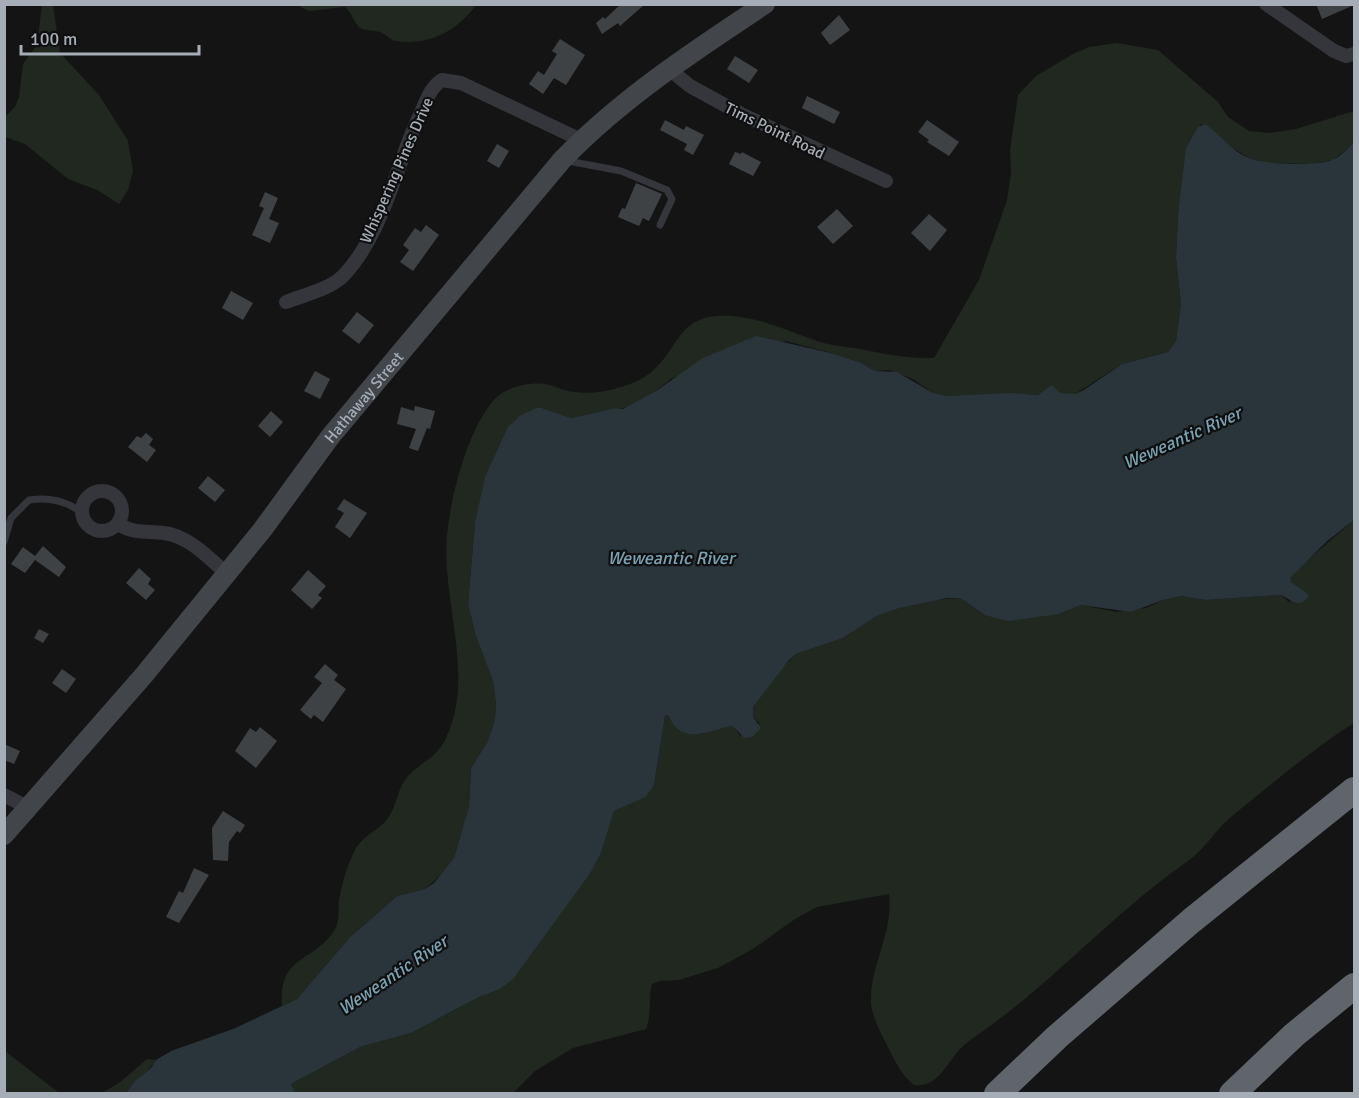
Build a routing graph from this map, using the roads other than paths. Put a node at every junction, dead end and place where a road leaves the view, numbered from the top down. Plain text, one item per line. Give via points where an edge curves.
1 (765, 4) edge
2 (1266, 4) edge
3 (1351, 55) edge
4 (669, 69) junction
5 (581, 140) junction
6 (562, 160) junction
7 (886, 182) dead end
8 (660, 225) dead end
9 (286, 302) dead end
10 (82, 513) junction
11 (118, 524) junction
12 (4, 542) edge
13 (227, 574) junction
14 (1354, 790) edge
15 (4, 795) edge
16 (27, 807) junction
17 (4, 835) edge
18 (1354, 986) edge
19 (997, 1094) edge
20 (1232, 1094) edge

1 - 4 street, Hathaway Street
2 - 3 street via 1334,51
4 - 5 street, Hathaway Street
4 - 7 street, Tims Point Road via 690,86 741,114
5 - 6 street, Hathaway Street
5 - 9 street, Whispering Pines Drive via 461,83 442,80 433,88 414,127 380,215 345,274
6 - 8 lane via 621,171 667,190 672,199
6 - 13 street, Hathaway Street via 330,436
10 - 11 street via 87,525 99,532
10 - 11 street via 89,496 108,492 121,506
10 - 12 lane via 54,500 29,500 11,518
11 - 13 street via 139,533 164,533 183,539
13 - 16 street, Hathaway Street
14 - 19 highway via 1191,921 1057,1036
15 - 16 street
16 - 17 street, Hathaway Street
18 - 20 highway via 1294,1035

